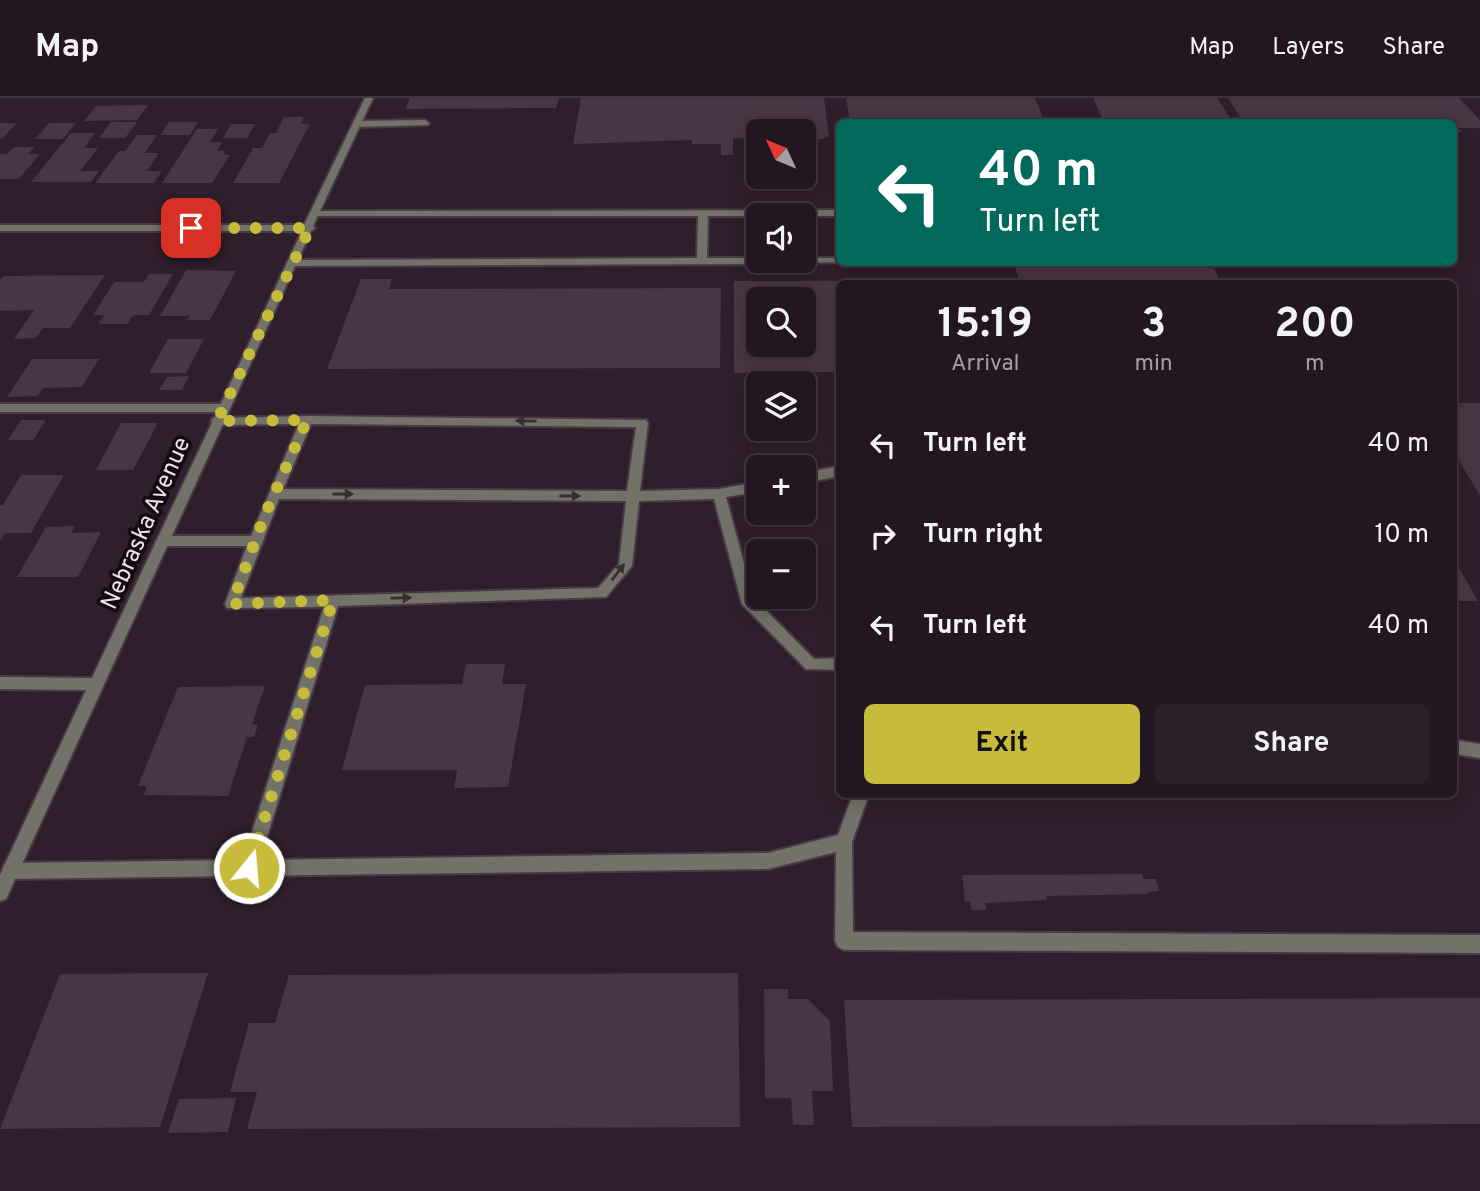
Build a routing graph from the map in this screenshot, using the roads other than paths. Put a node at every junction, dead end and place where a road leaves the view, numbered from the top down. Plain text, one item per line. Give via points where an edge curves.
1 (369, 98) edge
2 (425, 123) dead end
3 (357, 124) junction
4 (703, 213) junction
5 (836, 213) edge
6 (316, 214) junction
7 (0, 228) edge
8 (310, 228) junction
9 (702, 260) junction
10 (746, 261) edge
11 (816, 261) edge
12 (836, 261) edge
13 (293, 262) junction
14 (0, 408) edge
15 (220, 415) junction
16 (307, 420) junction
17 (836, 472) edge
18 (816, 476) edge
19 (746, 489) edge
20 (274, 494) junction
21 (719, 494) junction
22 (634, 496) junction
23 (162, 541) junction
24 (255, 541) junction
25 (333, 600) junction
26 (836, 664) edge
27 (0, 683) edge
28 (97, 684) junction
29 (1457, 747) edge
30 (1480, 751) edge
31 (860, 798) edge
32 (844, 842) junction
33 (249, 868) junction
34 (10, 872) junction
35 (0, 892) edge
36 (1480, 944) edge

1 - 3 street, Nebraska Avenue
2 - 3 street
3 - 6 street, Nebraska Avenue
4 - 5 street
4 - 6 street
4 - 9 street
6 - 8 street, Nebraska Avenue
7 - 8 street
8 - 13 street, Nebraska Avenue
9 - 10 street
9 - 13 street
11 - 12 street
13 - 15 street, Nebraska Avenue
14 - 15 street
15 - 16 street
15 - 23 street, Nebraska Avenue
16 - 20 street
22 -> 16 street via 642,423
17 - 18 street
19 - 21 street
20 -> 22 street
20 - 24 street
21 - 22 street
21 - 26 street via 747,600 811,665
25 -> 22 street via 601,593 625,566
23 - 24 street
23 - 28 street, Nebraska Avenue
24 - 25 street via 232,604
25 - 33 street
27 - 28 street
28 - 34 street, Nebraska Avenue
29 - 30 street
31 - 32 street
32 - 33 street via 768,860
32 - 36 street via 844,940
33 - 34 street
34 - 35 street, Nebraska Avenue

